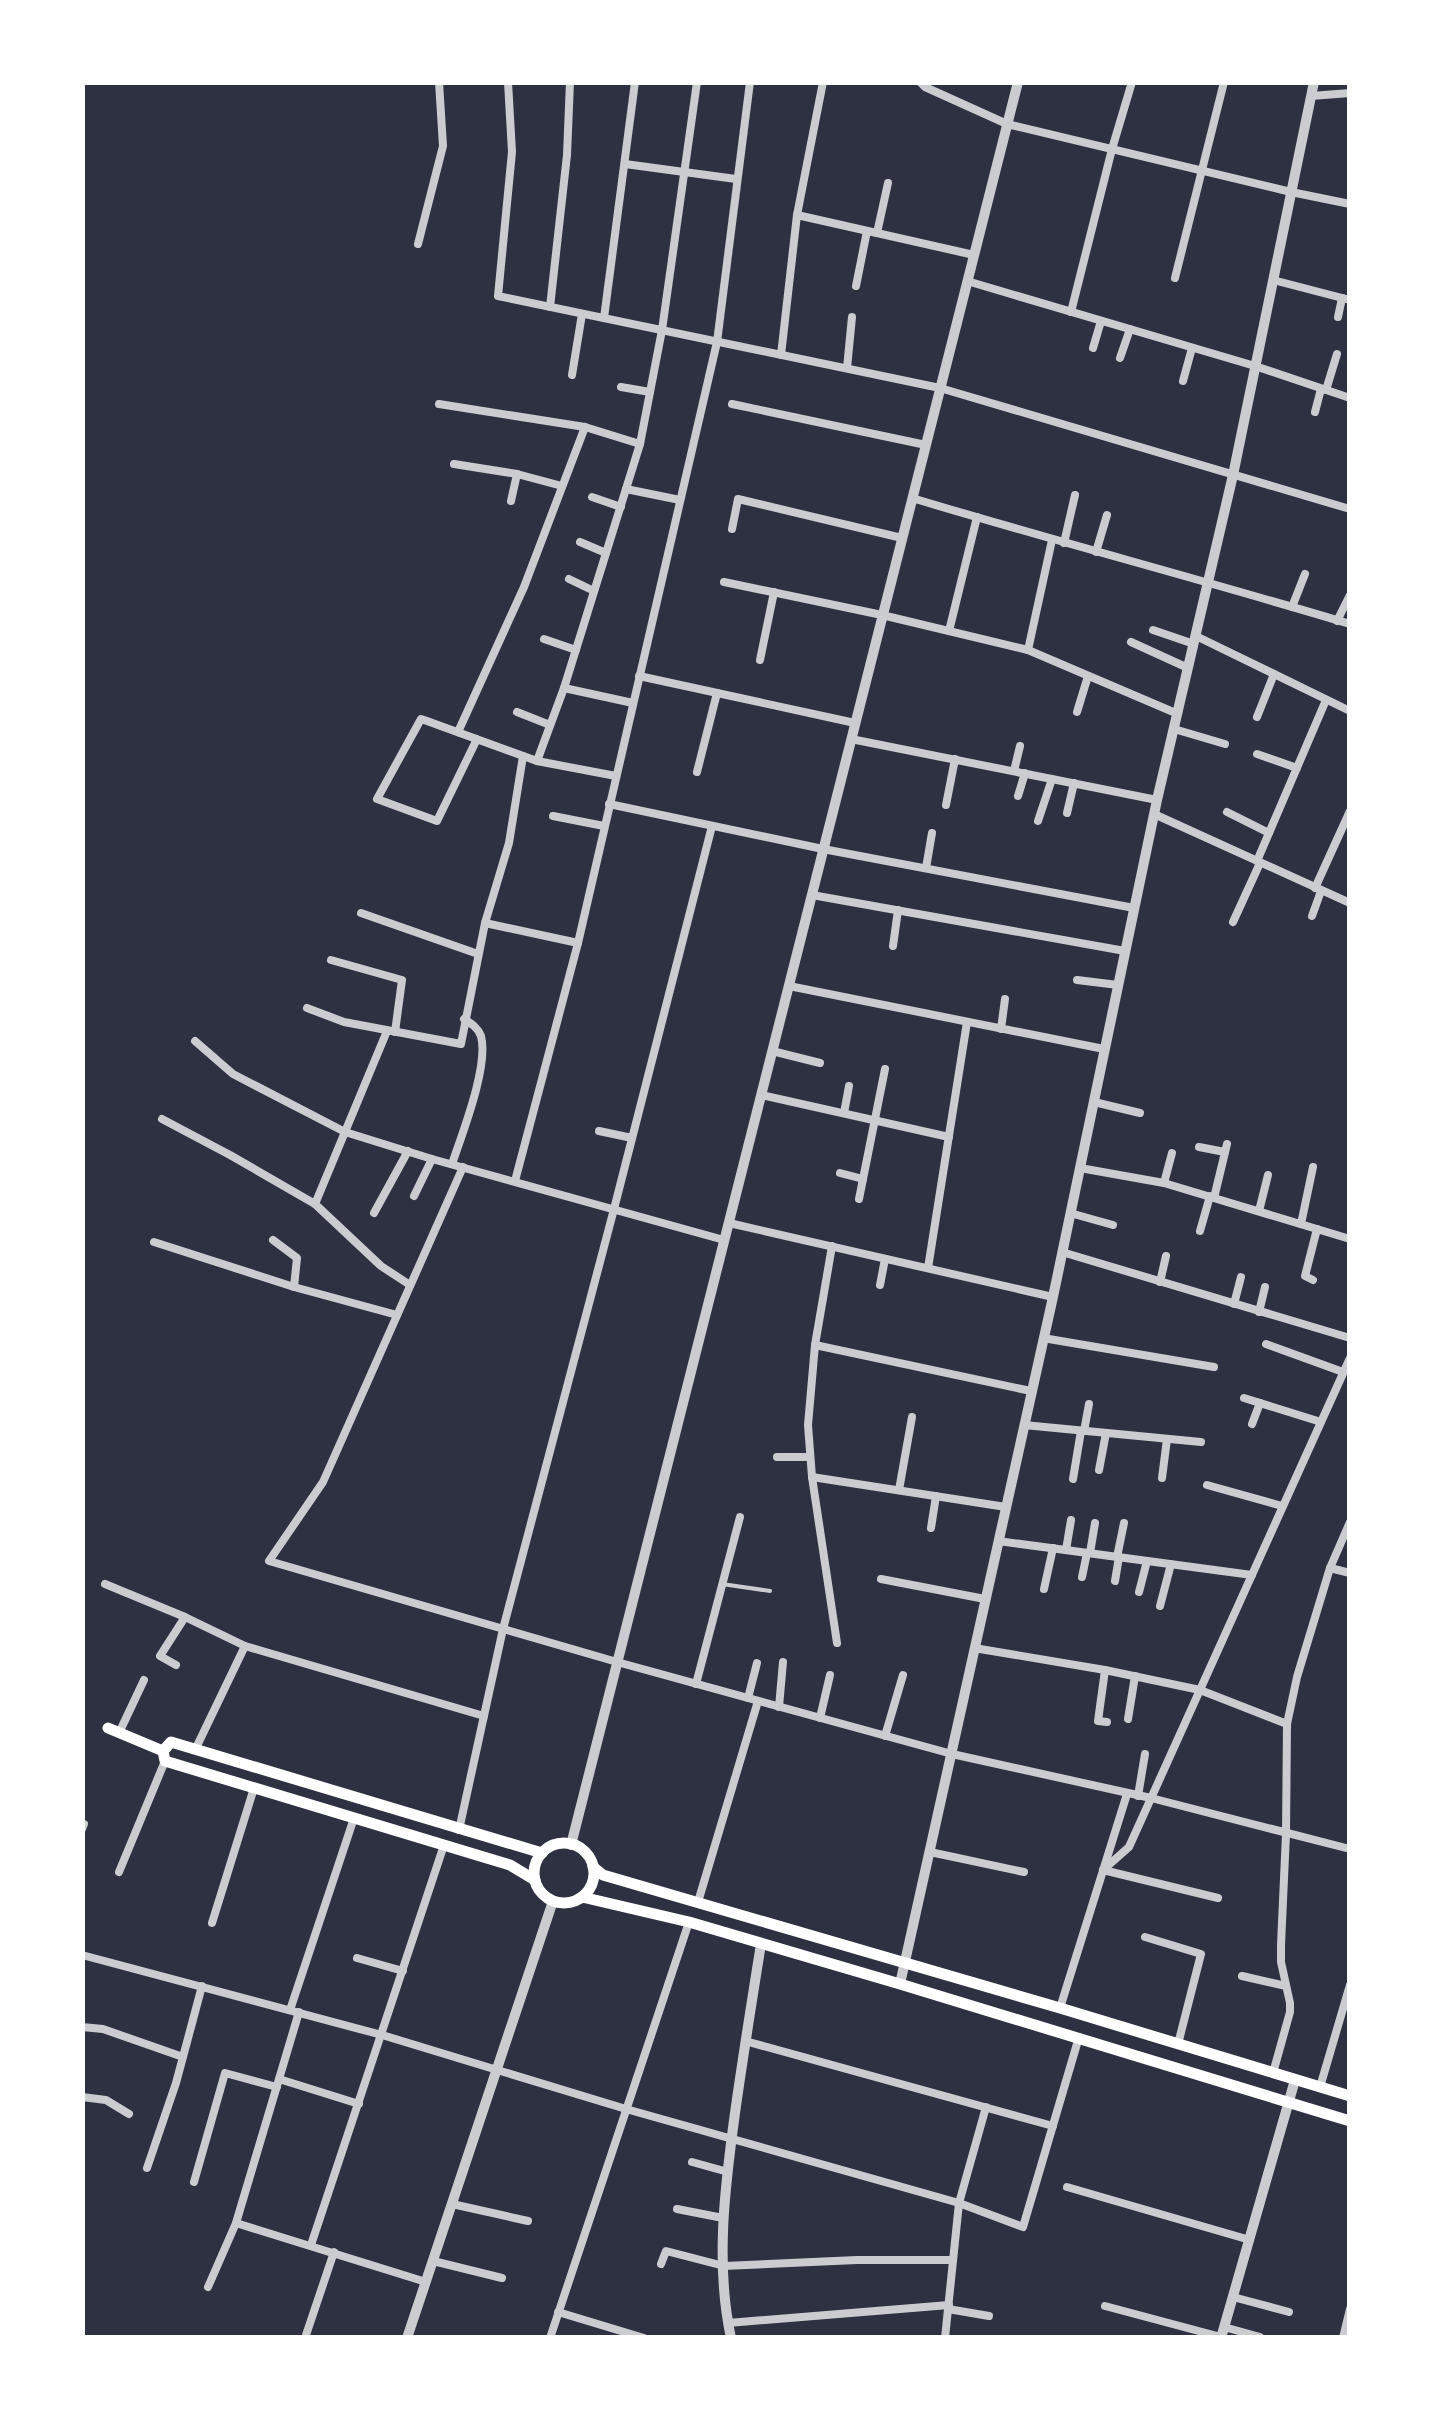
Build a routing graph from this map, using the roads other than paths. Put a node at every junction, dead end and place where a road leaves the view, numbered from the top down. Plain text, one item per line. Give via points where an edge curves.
1 (439, 82) edge
2 (508, 82) edge
3 (570, 82) edge
4 (635, 82) edge
5 (697, 82) edge
6 (750, 82) edge
7 (823, 82) edge
8 (920, 82) edge
9 (1018, 82) edge
10 (1132, 82) edge
11 (1224, 82) edge
12 (1314, 82) edge
13 (1350, 93) edge
14 (1311, 96) junction
15 (1007, 124) junction
16 (1112, 149) junction
17 (625, 164) junction
18 (1201, 171) junction
19 (685, 172) junction
20 (736, 179) junction
21 (888, 182) dead end
22 (1291, 192) junction
23 (1350, 204) edge
24 (797, 215) junction
25 (872, 232) junction
26 (418, 244) dead end
27 (974, 255) junction
28 (1175, 278) dead end
29 (1273, 280) junction
30 (967, 281) junction
31 (856, 286) dead end
32 (1346, 299) edge
33 (550, 307) junction
34 (1072, 312) junction
35 (582, 314) junction
36 (852, 317) dead end
37 (1338, 317) dead end
38 (604, 318) junction
39 (1101, 321) junction
40 (662, 330) junction
41 (1130, 330) junction
42 (717, 342) junction
43 (1093, 348) dead end
44 (1192, 348) junction
45 (1337, 354) dead end
46 (781, 355) junction
47 (1120, 358) dead end
48 (1256, 366) junction
49 (847, 368) junction
50 (572, 375) dead end
51 (1183, 381) dead end
52 (622, 386) dead end
53 (940, 388) junction
54 (1324, 390) junction
55 (650, 392) junction
56 (1350, 398) edge
57 (440, 404) dead end
58 (732, 404) dead end
59 (1315, 412) dead end
60 (586, 428) junction
61 (640, 444) junction
62 (926, 444) junction
63 (454, 464) dead end
64 (517, 474) junction
65 (1232, 475) junction
66 (562, 486) junction
67 (626, 489) junction
68 (1075, 495) dead end
69 (592, 497) dead end
70 (912, 498) junction
71 (680, 500) junction
72 (510, 501) dead end
73 (621, 507) junction
74 (1350, 509) edge
75 (1107, 515) dead end
76 (976, 517) junction
77 (732, 529) dead end
78 (902, 538) junction
79 (1052, 540) junction
80 (580, 542) dead end
81 (1064, 543) junction
82 (1096, 552) junction
83 (606, 553) junction
84 (1305, 574) dead end
85 (569, 579) dead end
86 (1208, 581) junction
87 (724, 582) dead end
88 (594, 591) junction
89 (774, 592) junction
90 (1350, 595) edge
91 (1292, 606) junction
92 (882, 616) junction
93 (1337, 620) junction
94 (1350, 624) edge
95 (1153, 630) dead end
96 (949, 631) junction
97 (544, 639) dead end
98 (1195, 640) junction
99 (1131, 642) dead end
100 (576, 650) junction
101 (1028, 650) junction
102 (760, 660) dead end
103 (1188, 668) junction
104 (1274, 674) junction
105 (639, 676) junction
106 (1088, 676) junction
107 (564, 688) junction
108 (717, 693) junction
109 (1326, 700) junction
110 (633, 703) junction
111 (1350, 711) edge
112 (517, 712) dead end
113 (1077, 712) dead end
114 (1178, 714) junction
115 (1258, 717) dead end
116 (855, 723) junction
117 (550, 725) junction
118 (1174, 729) junction
119 (458, 732) junction
120 (476, 739) junction
121 (851, 739) junction
122 (1225, 744) dead end
123 (1020, 746) dead end
124 (1257, 754) dead end
125 (523, 756) junction
126 (955, 760) junction
127 (536, 761) junction
128 (1297, 768) junction
129 (697, 772) dead end
130 (1014, 772) junction
131 (1025, 774) junction
132 (616, 776) junction
133 (1052, 779) junction
134 (1074, 783) junction
135 (1018, 796) dead end
136 (1157, 800) junction
137 (609, 804) junction
138 (946, 805) dead end
139 (1350, 811) edge
140 (1226, 812) dead end
141 (1067, 813) dead end
142 (1154, 814) junction
143 (553, 816) dead end
144 (1038, 821) dead end
145 (1347, 825) edge
146 (604, 826) junction
147 (712, 826) junction
148 (932, 833) dead end
149 (1269, 833) junction
150 (824, 849) junction
151 (1258, 862) junction
152 (926, 868) junction
153 (1318, 889) junction
154 (812, 894) junction
155 (1350, 904) edge
156 (1134, 908) junction
157 (898, 910) junction
158 (362, 913) dead end
159 (1312, 916) dead end
160 (1233, 922) dead end
161 (485, 923) junction
162 (578, 943) junction
163 (893, 946) dead end
164 (1125, 951) junction
165 (478, 954) junction
166 (331, 960) dead end
167 (1078, 980) dead end
168 (1118, 985) junction
169 (789, 986) junction
170 (1006, 1000) dead end
171 (307, 1008) dead end
172 (464, 1018) junction
173 (967, 1022) junction
174 (1001, 1028) junction
175 (391, 1032) junction
176 (195, 1041) dead end
177 (1104, 1049) junction
178 (772, 1051) junction
179 (820, 1063) dead end
180 (886, 1069) dead end
181 (849, 1086) dead end
182 (761, 1095) junction
183 (1094, 1102) junction
184 (1140, 1112) dead end
185 (844, 1114) junction
186 (162, 1119) dead end
187 (874, 1120) junction
188 (345, 1132) junction
189 (599, 1132) dead end
190 (949, 1137) junction
191 (632, 1138) junction
192 (1199, 1147) dead end
193 (408, 1151) junction
194 (1172, 1153) dead end
195 (432, 1159) junction
196 (452, 1164) junction
197 (463, 1167) junction
198 (1313, 1167) dead end
199 (1080, 1168) junction
200 (840, 1173) dead end
201 (1268, 1175) dead end
202 (863, 1179) junction
203 (515, 1182) junction
204 (1164, 1183) junction
205 (414, 1196) dead end
206 (1212, 1197) junction
207 (858, 1198) dead end
208 (316, 1204) junction
209 (614, 1209) junction
210 (1258, 1211) junction
211 (374, 1213) dead end
212 (1070, 1213) junction
213 (728, 1223) junction
214 (1301, 1224) junction
215 (1113, 1225) dead end
216 (1318, 1229) junction
217 (1200, 1231) dead end
218 (1350, 1239) edge
219 (272, 1240) dead end
220 (724, 1240) junction
221 (154, 1242) dead end
222 (832, 1246) junction
223 (1062, 1252) junction
224 (1166, 1256) dead end
225 (885, 1259) junction
226 (928, 1268) junction
227 (1241, 1277) dead end
228 (1313, 1280) dead end
229 (1160, 1282) junction
230 (880, 1284) dead end
231 (410, 1285) junction
232 (1265, 1286) dead end
233 (294, 1287) junction
234 (1052, 1297) junction
235 (1234, 1304) junction
236 (1259, 1312) junction
237 (397, 1315) junction
238 (1044, 1338) junction
239 (1350, 1338) edge
240 (1266, 1344) dead end
241 (815, 1345) junction
242 (1350, 1358) edge
243 (1214, 1366) dead end
244 (1343, 1372) junction
245 (1031, 1392) junction
246 (1244, 1398) dead end
247 (1260, 1403) junction
248 (1089, 1404) dead end
249 (912, 1417) dead end
250 (1321, 1422) junction
251 (1252, 1424) dead end
252 (1024, 1425) junction
253 (1082, 1431) junction
254 (1106, 1433) junction
255 (1168, 1439) junction
256 (1201, 1442) dead end
257 (893, 1446) dead end
258 (906, 1448) junction
259 (776, 1457) dead end
260 (810, 1457) junction
261 (1098, 1470) dead end
262 (812, 1477) junction
263 (1162, 1478) dead end
264 (1072, 1479) dead end
265 (1207, 1484) dead end
266 (899, 1490) junction
267 (936, 1496) junction
268 (1282, 1506) junction
269 (1006, 1507) junction
270 (740, 1518) dead end
271 (1071, 1520) dead end
272 (1350, 1522) edge
273 (1095, 1523) dead end
274 (1124, 1524) dead end
275 (931, 1528) dead end
276 (998, 1541) junction
277 (1053, 1548) junction
278 (1066, 1550) junction
279 (1088, 1553) junction
280 (1118, 1557) junction
281 (1147, 1561) junction
282 (1171, 1564) junction
283 (1330, 1568) junction
284 (1350, 1573) edge
285 (1252, 1574) junction
286 (1082, 1577) dead end
287 (880, 1579) dead end
288 (1114, 1581) dead end
289 (106, 1584) dead end
290 (722, 1584) junction
291 (1044, 1589) dead end
292 (770, 1591) dead end
293 (1140, 1592) dead end
294 (985, 1599) junction
295 (1160, 1606) dead end
296 (185, 1617) junction
297 (503, 1629) junction
298 (837, 1643) dead end
299 (245, 1646) junction
300 (974, 1648) junction
301 (617, 1662) junction
302 (783, 1662) dead end
303 (757, 1663) dead end
304 (176, 1664) dead end
305 (1104, 1670) junction
306 (830, 1675) dead end
307 (903, 1675) dead end
308 (1135, 1676) junction
309 (144, 1680) dead end
310 (696, 1684) junction
311 (1200, 1690) junction
312 (753, 1700) junction
313 (779, 1707) junction
314 (484, 1716) junction
315 (820, 1718) junction
316 (1128, 1718) dead end
317 (1108, 1722) dead end
318 (1287, 1724) junction
319 (114, 1730) joint
320 (885, 1736) junction
321 (195, 1750) junction
322 (952, 1754) junction
323 (1144, 1754) dead end
324 (165, 1756) junction
325 (254, 1788) junction
326 (1127, 1794) junction
327 (1138, 1796) junction
328 (1151, 1798) junction
329 (354, 1818) junction
330 (459, 1830) junction
331 (1286, 1834) junction
332 (571, 1845) junction
333 (444, 1846) junction
334 (1350, 1849) edge
335 (930, 1852) junction
336 (542, 1853) junction
337 (592, 1867) junction
338 (1104, 1870) junction
339 (118, 1872) dead end
340 (1024, 1872) dead end
341 (534, 1880) junction
342 (582, 1896) junction
343 (1218, 1898) dead end
344 (553, 1901) junction
345 (698, 1902) junction
346 (690, 1922) junction
347 (212, 1923) dead end
348 (1145, 1937) dead end
349 (760, 1944) junction
350 (82, 1954) edge
351 (357, 1958) dead end
352 (905, 1963) junction
353 (404, 1970) junction
354 (1242, 1976) dead end
355 (900, 1984) junction
356 (202, 1986) junction
357 (1286, 1986) junction
358 (1350, 1986) edge
359 (1060, 2008) junction
360 (295, 2011) junction
361 (82, 2027) edge
362 (382, 2035) junction
363 (1080, 2037) junction
364 (745, 2041) junction
365 (1178, 2044) junction
366 (183, 2057) junction
367 (496, 2071) junction
368 (1273, 2073) junction
369 (1295, 2080) junction
370 (278, 2083) junction
371 (1320, 2088) junction
372 (1350, 2096) edge
373 (82, 2097) edge
374 (1289, 2102) junction
375 (359, 2104) junction
376 (986, 2107) junction
377 (626, 2109) junction
378 (129, 2114) dead end
379 (1350, 2120) edge
380 (1053, 2126) junction
381 (732, 2139) junction
382 (692, 2162) dead end
383 (147, 2168) dead end
384 (728, 2172) junction
385 (194, 2182) dead end
386 (1067, 2188) dead end
387 (959, 2203) junction
388 (452, 2204) junction
389 (678, 2209) dead end
390 (723, 2218) junction
391 (528, 2221) dead end
392 (236, 2223) junction
393 (1250, 2240) junction
394 (311, 2245) junction
395 (334, 2252) junction
396 (953, 2260) junction
397 (433, 2261) junction
398 (661, 2264) dead end
399 (724, 2266) junction
400 (502, 2278) dead end
401 (426, 2282) junction
402 (208, 2287) dead end
403 (1233, 2296) junction
404 (1105, 2306) dead end
405 (948, 2307) junction
406 (1350, 2309) edge
407 (558, 2312) junction
408 (1288, 2312) dead end
409 (990, 2316) dead end
410 (728, 2323) junction
411 (1222, 2334) edge
412 (1260, 2337) edge
413 (305, 2338) edge
414 (407, 2338) edge
415 (550, 2338) edge
416 (644, 2338) edge
417 (731, 2338) edge
418 (945, 2338) edge
419 (1343, 2338) edge

1 - 26 street via 444,146
2 - 33 street via 512,152 498,296
3 - 33 street
4 - 17 street
5 - 19 street
6 - 20 street
7 - 24 street
8 - 15 street
9 - 15 street
10 - 16 street
11 - 18 street
12 - 14 street
13 - 14 street
14 - 22 street
15 - 16 street
15 - 27 street
16 - 18 street
16 - 34 street
17 - 19 street
17 - 38 street
18 - 22 street
18 - 28 street
19 - 20 street
19 - 40 street
20 - 42 street
21 - 25 street
22 - 23 street
22 - 29 street
24 - 25 street
24 - 46 street
25 - 27 street
25 - 31 street
27 - 30 street
29 - 32 street
29 - 48 street
30 - 34 street
30 - 53 street
32 - 37 street
33 - 35 street
34 - 39 street
35 - 38 street
35 - 50 street
36 - 49 street
38 - 40 street
39 - 41 street
39 - 43 street
40 - 42 street
40 - 55 street
41 - 44 street
41 - 47 street
42 - 46 street
42 - 71 street
44 - 48 street
44 - 51 street
45 - 54 street
46 - 49 street
48 - 54 street
48 - 65 street
49 - 53 street
52 - 55 street
53 - 62 street
53 - 65 street
54 - 56 street
54 - 59 street
55 - 61 street
57 - 60 street
58 - 62 street
60 - 61 street
60 - 66 street
61 - 67 street
62 - 70 street
63 - 64 street
64 - 66 street
64 - 72 street
65 - 74 street
65 - 86 street
66 - 119 street
67 - 71 street
67 - 73 street
68 - 81 street
69 - 73 street
70 - 76 street
70 - 78 street
71 - 105 street
73 - 83 street
75 - 82 street
76 - 79 street
76 - 96 street
77 - 78 street via 738,500
78 - 92 street
79 - 81 street
79 - 101 street
80 - 83 street
81 - 82 street
82 - 86 street
83 - 88 street
84 - 91 street
85 - 88 street
86 - 91 street
86 - 98 street
87 - 89 street
88 - 100 street
89 - 92 street
89 - 102 street
90 - 93 street
91 - 93 street
92 - 96 street
92 - 116 street
93 - 94 street
95 - 98 street
96 - 101 street
97 - 100 street
98 - 103 street
98 - 104 street
99 - 103 street
100 - 107 street
101 - 106 street
103 - 114 street
104 - 109 street
104 - 115 street
105 - 108 street
105 - 110 street
106 - 113 street
106 - 114 street
107 - 110 street
107 - 117 street
108 - 116 street
108 - 129 street
109 - 111 street
109 - 128 street
110 - 132 street
112 - 117 street
114 - 118 street
116 - 121 street
117 - 127 street
118 - 122 street
118 - 136 street
119 - 120 street
119 - 120 street via 422,719 377,799 438,820
120 - 125 street
121 - 126 street
121 - 150 street
123 - 130 street
124 - 128 street
125 - 127 street
125 - 161 street via 509,844
126 - 130 street
126 - 138 street
127 - 132 street
128 - 149 street
130 - 131 street
131 - 133 street
131 - 135 street
132 - 137 street
133 - 134 street
133 - 144 street
134 - 136 street
134 - 141 street
136 - 142 street
137 - 146 street
137 - 147 street
139 - 145 street
140 - 149 street
142 - 151 street
142 - 156 street
143 - 146 street
145 - 153 street
146 - 162 street
147 - 150 street
147 - 191 street
148 - 152 street
149 - 151 street
150 - 152 street
150 - 154 street
151 - 153 street
151 - 160 street
152 - 156 street
153 - 155 street
153 - 159 street
154 - 157 street
154 - 169 street
156 - 164 street
157 - 163 street
157 - 164 street
158 - 165 street
161 - 162 street
161 - 165 street
162 - 203 street
164 - 168 street
165 - 172 street
166 - 175 street via 402,980
167 - 168 street
168 - 177 street
169 - 173 street
169 - 178 street
170 - 174 street
171 - 175 street
172 - 175 street via 461,1044
172 - 196 street via 482,1039 478,1088
173 - 174 street
173 - 190 street
174 - 177 street
175 - 188 street
176 - 188 street via 233,1074
177 - 183 street
178 - 179 street
178 - 182 street
180 - 187 street
181 - 185 street
182 - 185 street
182 - 213 street
183 - 184 street
183 - 199 street
185 - 187 street
186 - 208 street
187 - 190 street
187 - 202 street
188 - 193 street
188 - 208 street
189 - 191 street
190 - 226 street
191 - 209 street
192 - 206 street via 1226,1148
193 - 195 street
193 - 211 street
194 - 204 street
195 - 196 street
195 - 205 street
196 - 197 street
197 - 203 street
197 - 231 street
198 - 214 street
199 - 204 street
199 - 212 street
200 - 202 street
201 - 210 street
202 - 207 street
203 - 209 street
204 - 206 street
206 - 210 street
206 - 217 street
208 - 231 street
209 - 220 street
209 - 297 street
210 - 214 street
212 - 215 street
212 - 223 street
213 - 220 street
213 - 222 street
214 - 216 street
216 - 218 street
216 - 228 street via 1305,1276
219 - 233 street via 297,1258
220 - 301 street
221 - 233 street
222 - 225 street
222 - 241 street
223 - 229 street
223 - 234 street
224 - 229 street
225 - 226 street
225 - 230 street
226 - 234 street
227 - 235 street
229 - 235 street
231 - 237 street
232 - 236 street
233 - 237 street
234 - 238 street
235 - 236 street
236 - 239 street
237 - 297 street via 323,1482 270,1560
238 - 243 street
238 - 245 street
240 - 244 street
241 - 245 street
241 - 260 street
242 - 244 street
244 - 250 street
245 - 252 street
246 - 247 street
247 - 250 street
247 - 251 street
248 - 253 street
249 - 258 street
250 - 268 street
252 - 253 street
252 - 269 street
253 - 254 street
253 - 264 street
254 - 255 street
254 - 261 street
255 - 256 street
255 - 263 street
257 - 258 street
258 - 266 street
259 - 260 street
260 - 262 street
262 - 266 street
262 - 298 street
265 - 268 street
266 - 267 street
267 - 269 street
267 - 275 street
268 - 285 street
269 - 276 street
270 - 290 street
271 - 278 street
272 - 283 street
273 - 279 street
274 - 280 street
276 - 277 street
276 - 294 street
277 - 278 street
277 - 291 street
278 - 279 street
279 - 280 street
279 - 286 street
280 - 281 street
280 - 288 street
281 - 282 street
281 - 293 street
282 - 285 street
282 - 295 street
283 - 284 street
283 - 318 street
285 - 311 street
287 - 294 street
289 - 296 street
290 - 292 lane
290 - 310 street
294 - 300 street
296 - 299 street
296 - 304 street via 160,1656
297 - 301 street
297 - 314 street
299 - 314 street
299 - 321 street
300 - 305 street
300 - 322 street
301 - 310 street
301 - 332 street
302 - 313 street
303 - 312 street
305 - 308 street
305 - 317 street via 1098,1722
306 - 315 street
307 - 320 street
308 - 311 street
308 - 316 street
309 - 319 street
310 - 312 street
311 - 318 street
311 - 328 street
312 - 313 street
312 - 345 street
313 - 315 street
314 - 330 street
315 - 320 street
318 - 331 street
319 - 324 main road
320 - 322 street
321 - 324 main road via 171,1742
321 - 330 main road
322 - 326 street
322 - 335 street
323 - 327 street
324 - 325 main road
324 - 339 street
325 - 329 main road
325 - 347 street
326 - 327 street
326 - 338 street
327 - 328 street
328 - 331 street
328 - 338 street via 1129,1847
329 - 333 main road
329 - 360 street
330 - 336 main road
331 - 334 street
331 - 357 street
332 - 336 main road
332 - 337 main road via 585,1852
333 - 341 main road via 510,1865
333 - 353 street
335 - 340 street
335 - 352 street
336 - 341 main road
337 - 342 main road via 592,1883
337 - 345 main road
338 - 343 street
338 - 359 street
341 - 344 main road
342 - 344 main road
342 - 346 main road
344 - 367 street
345 - 352 main road
346 - 349 main road
346 - 377 street
348 - 365 street via 1201,1954
349 - 355 main road
349 - 364 street
350 - 356 street
351 - 353 street
352 - 355 street
352 - 359 main road
353 - 362 street
354 - 357 street
355 - 363 main road
356 - 360 street
356 - 366 street
357 - 368 street via 1290,2012
358 - 371 street
359 - 365 main road
360 - 362 street
360 - 370 street
361 - 366 street
362 - 367 street
362 - 375 street
363 - 374 main road
363 - 380 street
364 - 376 street
364 - 381 street
365 - 368 main road
366 - 383 street
367 - 377 street
367 - 388 street
368 - 369 main road
369 - 371 main road
369 - 374 street
370 - 375 street
370 - 385 street via 225,2074
370 - 392 street
371 - 372 main road
373 - 378 street via 106,2100
374 - 379 main road
374 - 393 street
375 - 394 street
376 - 380 street
376 - 387 street
377 - 381 street
377 - 407 street
380 - 387 street via 1023,2226
381 - 384 street
381 - 387 street
382 - 384 street
384 - 390 street
386 - 393 street
387 - 396 street
388 - 391 street
388 - 397 street
389 - 390 street
390 - 399 street
392 - 394 street
392 - 402 street
393 - 403 street
394 - 395 street
395 - 401 street
395 - 413 street
396 - 399 street
396 - 405 street
397 - 400 street
397 - 401 street
398 - 399 street via 666,2251
399 - 410 street
401 - 414 street
403 - 408 street
403 - 411 street
404 - 411 street
405 - 409 street
405 - 410 street
405 - 418 street
406 - 419 street
407 - 415 street
407 - 416 street
410 - 417 street
411 - 412 street

